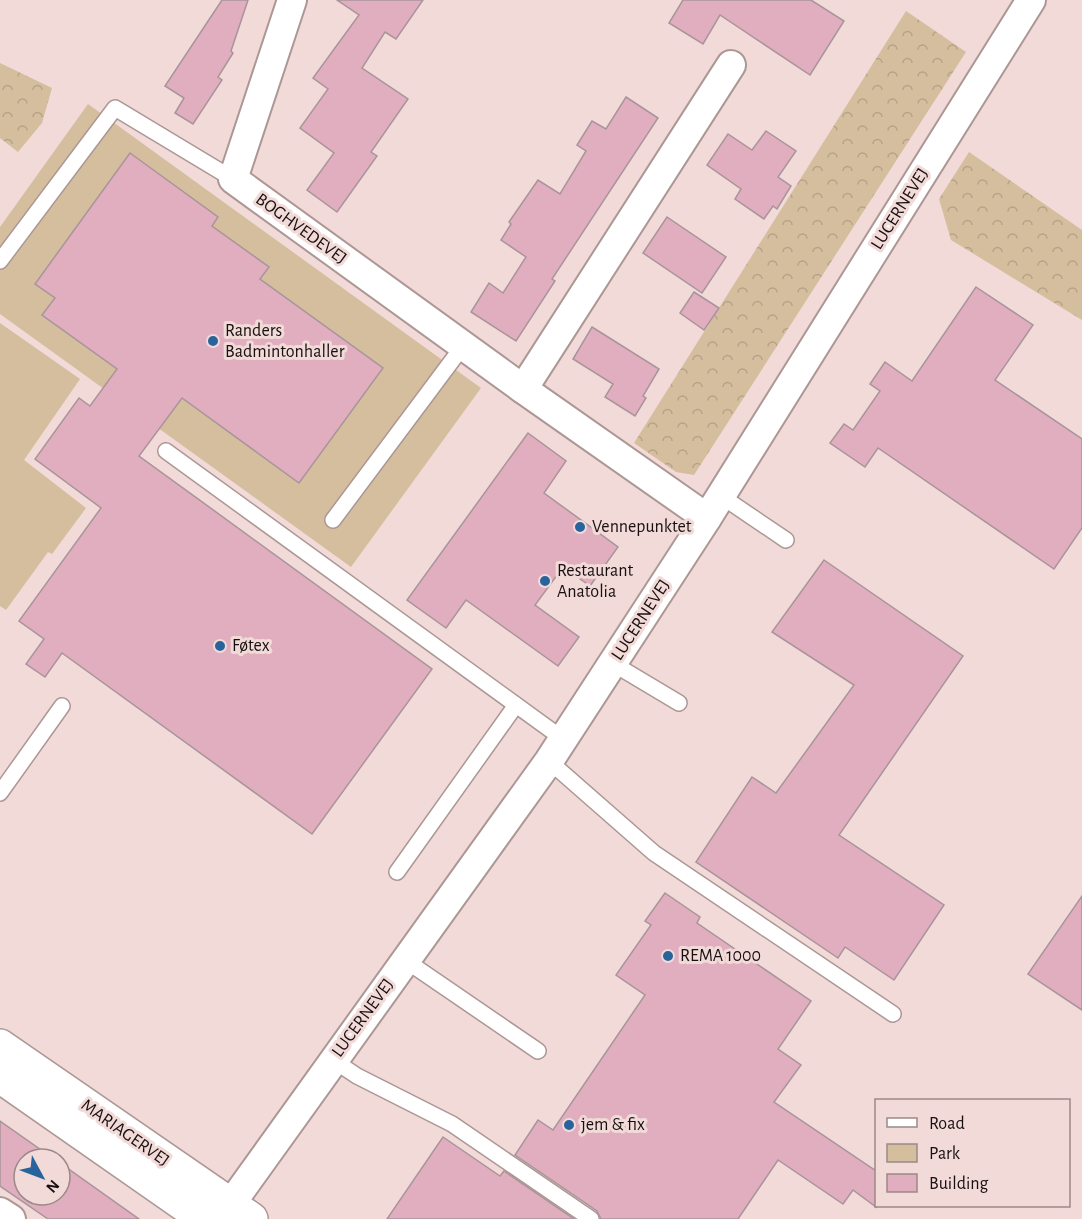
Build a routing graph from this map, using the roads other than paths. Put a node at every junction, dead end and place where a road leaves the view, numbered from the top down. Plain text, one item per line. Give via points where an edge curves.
1 (292, 0) edge
2 (1031, 0) edge
3 (731, 65) dead end
4 (233, 179) junction
5 (0, 261) edge
6 (463, 346) junction
7 (523, 389) junction
8 (166, 451) dead end
9 (714, 507) junction
10 (333, 520) dead end
11 (786, 540) dead end
12 (612, 663) junction
13 (679, 703) dead end
14 (516, 705) junction
15 (62, 706) dead end
16 (556, 750) junction
17 (0, 794) edge
18 (397, 872) dead end
19 (405, 960) junction
20 (893, 1014) dead end
21 (0, 1046) edge
22 (538, 1051) dead end
23 (333, 1060) junction
24 (0, 1076) edge
25 (0, 1212) edge
26 (226, 1215) edge
27 (10, 1219) edge
28 (591, 1219) edge

1 - 4 street
2 - 9 street, LUCERNEVEJ
3 - 7 street
4 - 5 lane via 115,108
4 - 6 street, BOGHVEDEVEJ
6 - 7 street, BOGHVEDEVEJ
6 - 10 lane
7 - 9 street, BOGHVEDEVEJ
8 - 14 lane
9 - 11 lane
9 - 12 street, LUCERNEVEJ
12 - 13 lane
12 - 16 street, LUCERNEVEJ
14 - 16 lane
14 - 18 lane
15 - 17 lane
16 - 19 street, LUCERNEVEJ
16 - 20 lane via 654,853
19 - 22 lane
19 - 23 street, LUCERNEVEJ
21 - 26 street, MARIAGERVEJ
23 - 26 street, LUCERNEVEJ
23 - 28 lane via 452,1124
24 - 26 street, MARIAGERVEJ
25 - 27 street

